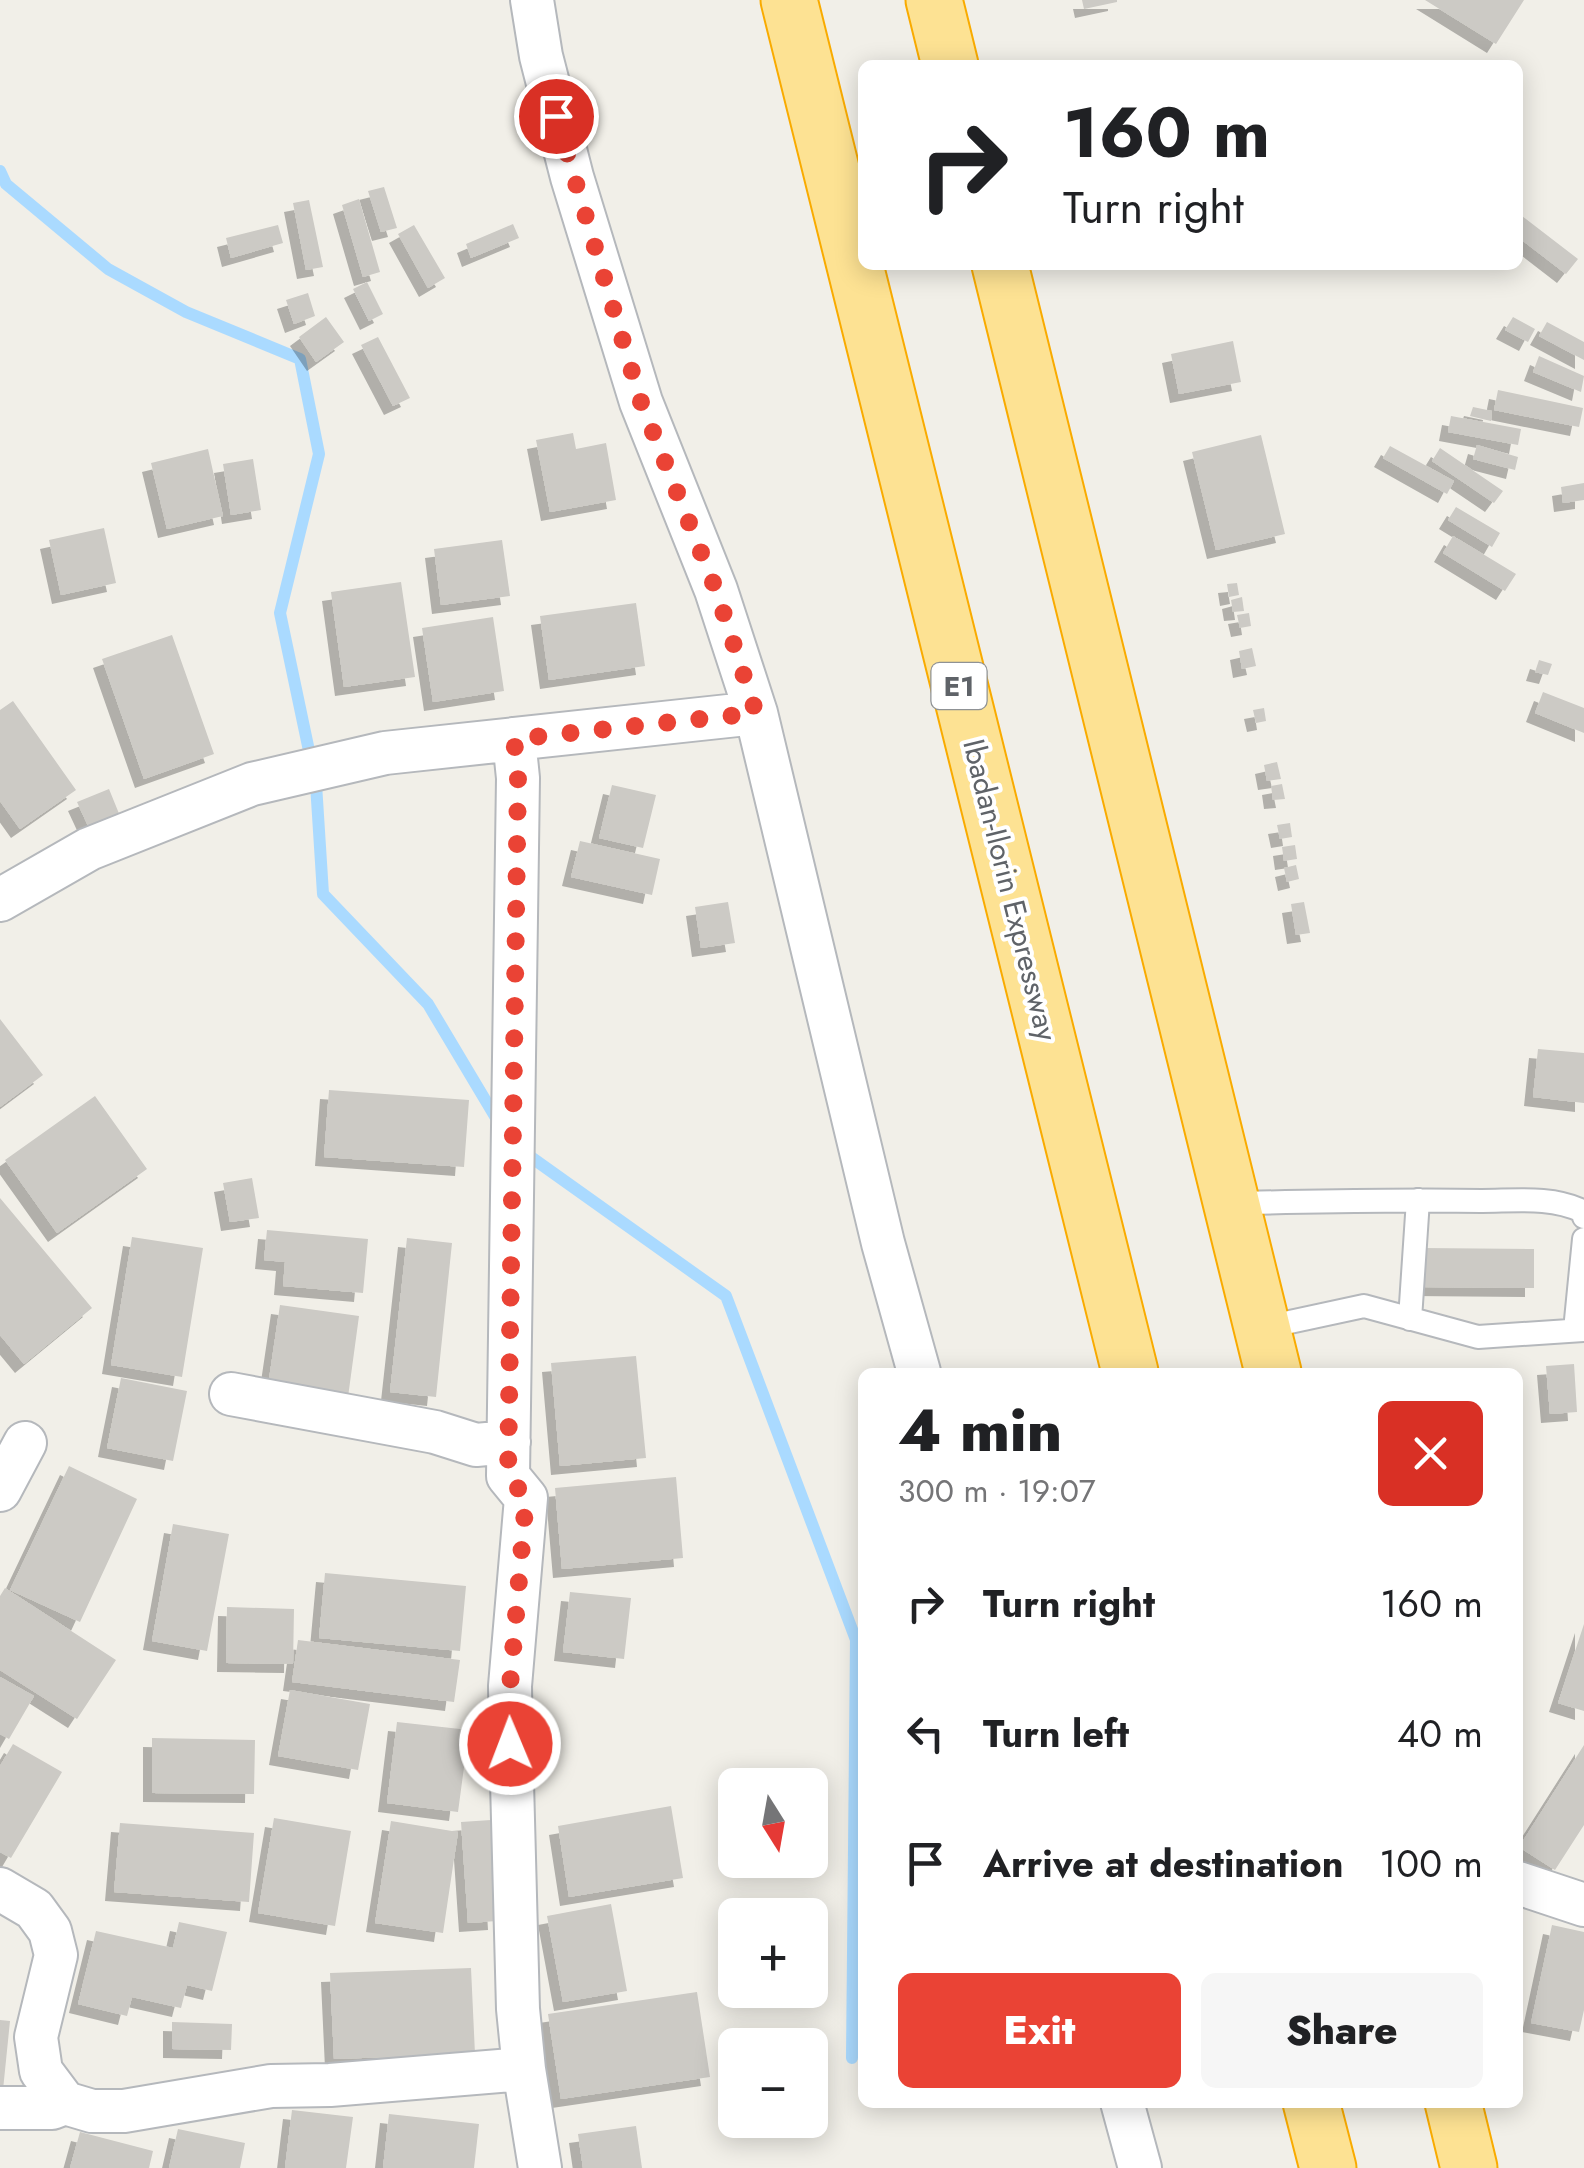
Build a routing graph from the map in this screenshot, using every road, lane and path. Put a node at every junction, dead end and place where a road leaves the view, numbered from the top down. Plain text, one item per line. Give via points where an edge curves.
1 (532, 0) edge
2 (788, 0) edge
3 (934, 0) edge
4 (949, 60) edge
5 (1001, 270) edge
6 (756, 713) junction
7 (514, 739) junction
8 (0, 900) edge
9 (1418, 1200) junction
10 (1231, 1204) junction
11 (1584, 1217) edge
12 (1584, 1238) edge
13 (1410, 1319) junction
14 (1580, 1330) edge
15 (1268, 1350) edge
16 (917, 1368) edge
17 (1129, 1368) edge
18 (231, 1394) dead end
19 (509, 1442) junction
20 (26, 1443) dead end
21 (0, 1490) edge
22 (1523, 1885) edge
23 (0, 1889) edge
24 (1584, 1904) edge
25 (524, 2069) junction
26 (65, 2103) junction
27 (0, 2108) edge
28 (1124, 2108) edge
29 (1313, 2108) edge
30 (1454, 2108) edge
31 (540, 2168) edge
32 (1140, 2168) edge
33 (1328, 2168) edge
34 (1469, 2168) edge

1 - 6 street via 572,177 641,402 716,590
2 - 17 highway, Ibadan-Ilorin Expressway / E1
3 - 4 highway
5 - 10 highway
6 - 7 street
6 - 16 street
7 - 8 street via 385,753 252,784 90,849
7 - 19 street
9 - 10 lane
9 - 11 lane via 1556,1203
9 - 13 lane
10 - 15 highway
12 - 14 lane
13 - 14 lane via 1478,1336
13 - 15 lane via 1364,1306
18 - 19 street via 476,1444
19 - 25 street via 508,1476 526,1498 510,1686
20 - 21 street
22 - 24 street
23 - 26 street via 34,1910 50,1931 56,1955 36,2038 41,2071
25 - 26 street via 271,2086 124,2111
25 - 31 street
26 - 27 street
28 - 32 street
29 - 33 highway
30 - 34 highway

